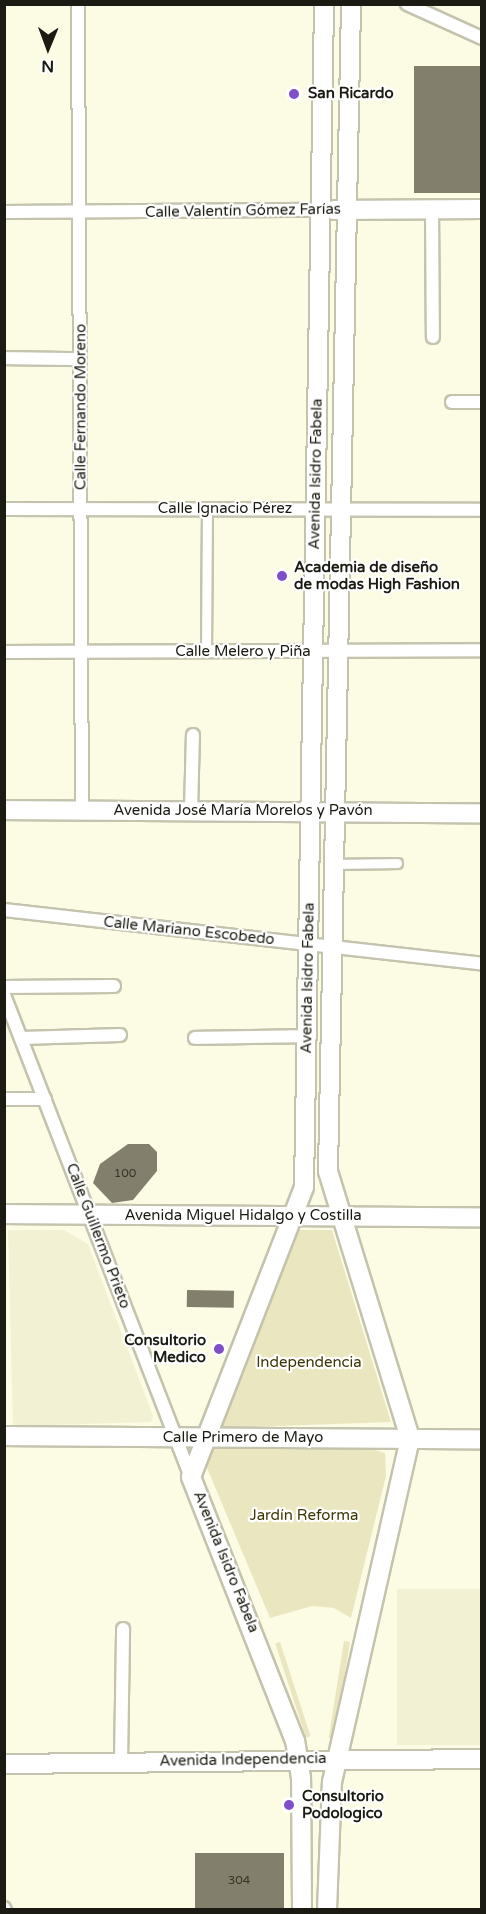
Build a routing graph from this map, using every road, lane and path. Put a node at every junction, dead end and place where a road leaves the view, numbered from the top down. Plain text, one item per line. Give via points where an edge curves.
1 (78, 4) edge
2 (324, 4) edge
3 (351, 4) edge
4 (407, 4) edge
5 (482, 38) edge
6 (344, 209) junction
7 (432, 209) junction
8 (482, 209) edge
9 (320, 210) junction
10 (4, 212) edge
11 (80, 212) junction
12 (433, 337) dead end
13 (4, 358) edge
14 (80, 359) junction
15 (452, 402) dead end
16 (482, 402) edge
17 (4, 509) edge
18 (81, 509) junction
19 (316, 509) junction
20 (339, 509) junction
21 (207, 510) junction
22 (482, 510) edge
23 (482, 650) edge
24 (314, 651) junction
25 (336, 651) junction
26 (4, 652) edge
27 (82, 652) junction
28 (206, 652) junction
29 (193, 735) dead end
30 (82, 809) junction
31 (4, 810) edge
32 (191, 810) junction
33 (311, 812) junction
34 (335, 812) junction
35 (482, 813) edge
36 (334, 864) junction
37 (397, 864) dead end
38 (4, 910) edge
39 (309, 945) junction
40 (332, 947) junction
41 (482, 964) edge
42 (114, 986) dead end
43 (4, 987) edge
44 (4, 995) edge
45 (10, 1021) edge
46 (120, 1035) dead end
47 (308, 1036) junction
48 (22, 1038) junction
49 (195, 1038) dead end
50 (4, 1099) edge
51 (45, 1099) junction
52 (4, 1214) edge
53 (294, 1214) junction
54 (90, 1215) junction
55 (339, 1216) junction
56 (482, 1217) edge
57 (4, 1436) edge
58 (208, 1438) junction
59 (411, 1438) junction
60 (174, 1439) junction
61 (482, 1439) edge
62 (191, 1477) junction
63 (123, 1629) dead end
64 (300, 1759) junction
65 (336, 1759) junction
66 (482, 1759) edge
67 (121, 1762) junction
68 (4, 1764) edge
69 (302, 1910) edge
70 (327, 1910) edge

1 - 11 street, Calle Fernando Moreno
2 - 9 main road, Avenida Isidro Fabela
3 - 6 main road, Avenida Isidro Fabela
4 - 5 street
6 - 7 main road, Calle Valentín Gómez Farías
6 - 9 main road, Calle Valentín Gómez Farías
6 - 20 main road, Avenida Isidro Fabela
7 - 8 main road, Calle Valentín Gómez Farías
7 - 12 street
9 - 11 street, Calle Valentín Gómez Farías
9 - 19 main road, Avenida Isidro Fabela
10 - 11 street, Calle Valentín Gómez Farías
11 - 14 street, Calle Fernando Moreno
13 - 14 street
14 - 18 street, Calle Fernando Moreno
15 - 16 street
17 - 18 street, Calle Ignacio Pérez
18 - 21 street, Calle Ignacio Pérez
18 - 27 street, Calle Fernando Moreno
19 - 20 street, Calle Ignacio Pérez
19 - 21 street, Calle Ignacio Pérez
19 - 24 main road, Avenida Isidro Fabela
20 - 22 street, Calle Ignacio Pérez
20 - 25 main road, Avenida Isidro Fabela
21 - 28 street
23 - 25 street, Calle Melero y Piña
24 - 25 street, Calle Melero y Piña
24 - 28 street, Calle Melero y Piña
24 - 33 main road, Avenida Isidro Fabela
25 - 34 main road, Avenida Isidro Fabela
26 - 27 street, Calle Melero y Piña
27 - 28 street, Calle Melero y Piña
27 - 30 street, Calle Fernando Moreno
29 - 32 street
30 - 31 main road, Avenida José María Morelos y Pavón
30 - 32 main road, Avenida José María Morelos y Pavón
32 - 33 main road, Avenida José María Morelos y Pavón
33 - 34 main road, Avenida José María Morelos y Pavón
33 - 39 main road, Avenida Isidro Fabela
34 - 35 main road, Avenida José María Morelos y Pavón
34 - 36 main road, Avenida Isidro Fabela
36 - 37 street
36 - 40 main road, Avenida Isidro Fabela
38 - 39 street, Calle Mariano Escobedo
39 - 40 street, Calle Mariano Escobedo
39 - 47 main road, Avenida Isidro Fabela
40 - 41 street, Calle Mariano Escobedo
40 - 55 main road, Avenida Isidro Fabela via 328,1172
42 - 43 street
44 - 45 street, Calle Guillermo Prieto
45 - 48 street, Calle Guillermo Prieto
46 - 48 street
47 - 49 street
47 - 53 main road, Avenida Isidro Fabela via 305,1175
48 - 51 street, Calle Guillermo Prieto
50 - 51 street
51 - 54 street, Calle Guillermo Prieto
52 - 54 main road, Avenida Miguel Hidalgo y Costilla
53 - 54 main road, Avenida Miguel Hidalgo y Costilla
53 - 55 main road, Avenida Miguel Hidalgo y Costilla
53 - 58 main road, Avenida Isidro Fabela
54 - 60 street, Calle Guillermo Prieto
55 - 56 main road, Avenida Miguel Hidalgo y Costilla
55 - 59 main road, Avenida Isidro Fabela
57 - 60 main road, Calle Primero de Mayo
58 - 59 main road, Calle Primero de Mayo
58 - 60 main road, Calle Primero de Mayo
58 - 62 main road, Avenida Isidro Fabela
59 - 61 main road, Calle Primero de Mayo
59 - 65 main road
60 - 62 street, Calle Guillermo Prieto
62 - 64 main road, Avenida Isidro Fabela via 265,1658
63 - 67 street
64 - 65 main road, Avenida Independencia
64 - 67 main road, Avenida Independencia
64 - 69 main road, Avenida Isidro Fabela
65 - 66 main road, Avenida Independencia
65 - 70 main road via 328,1806
67 - 68 main road, Avenida Independencia

